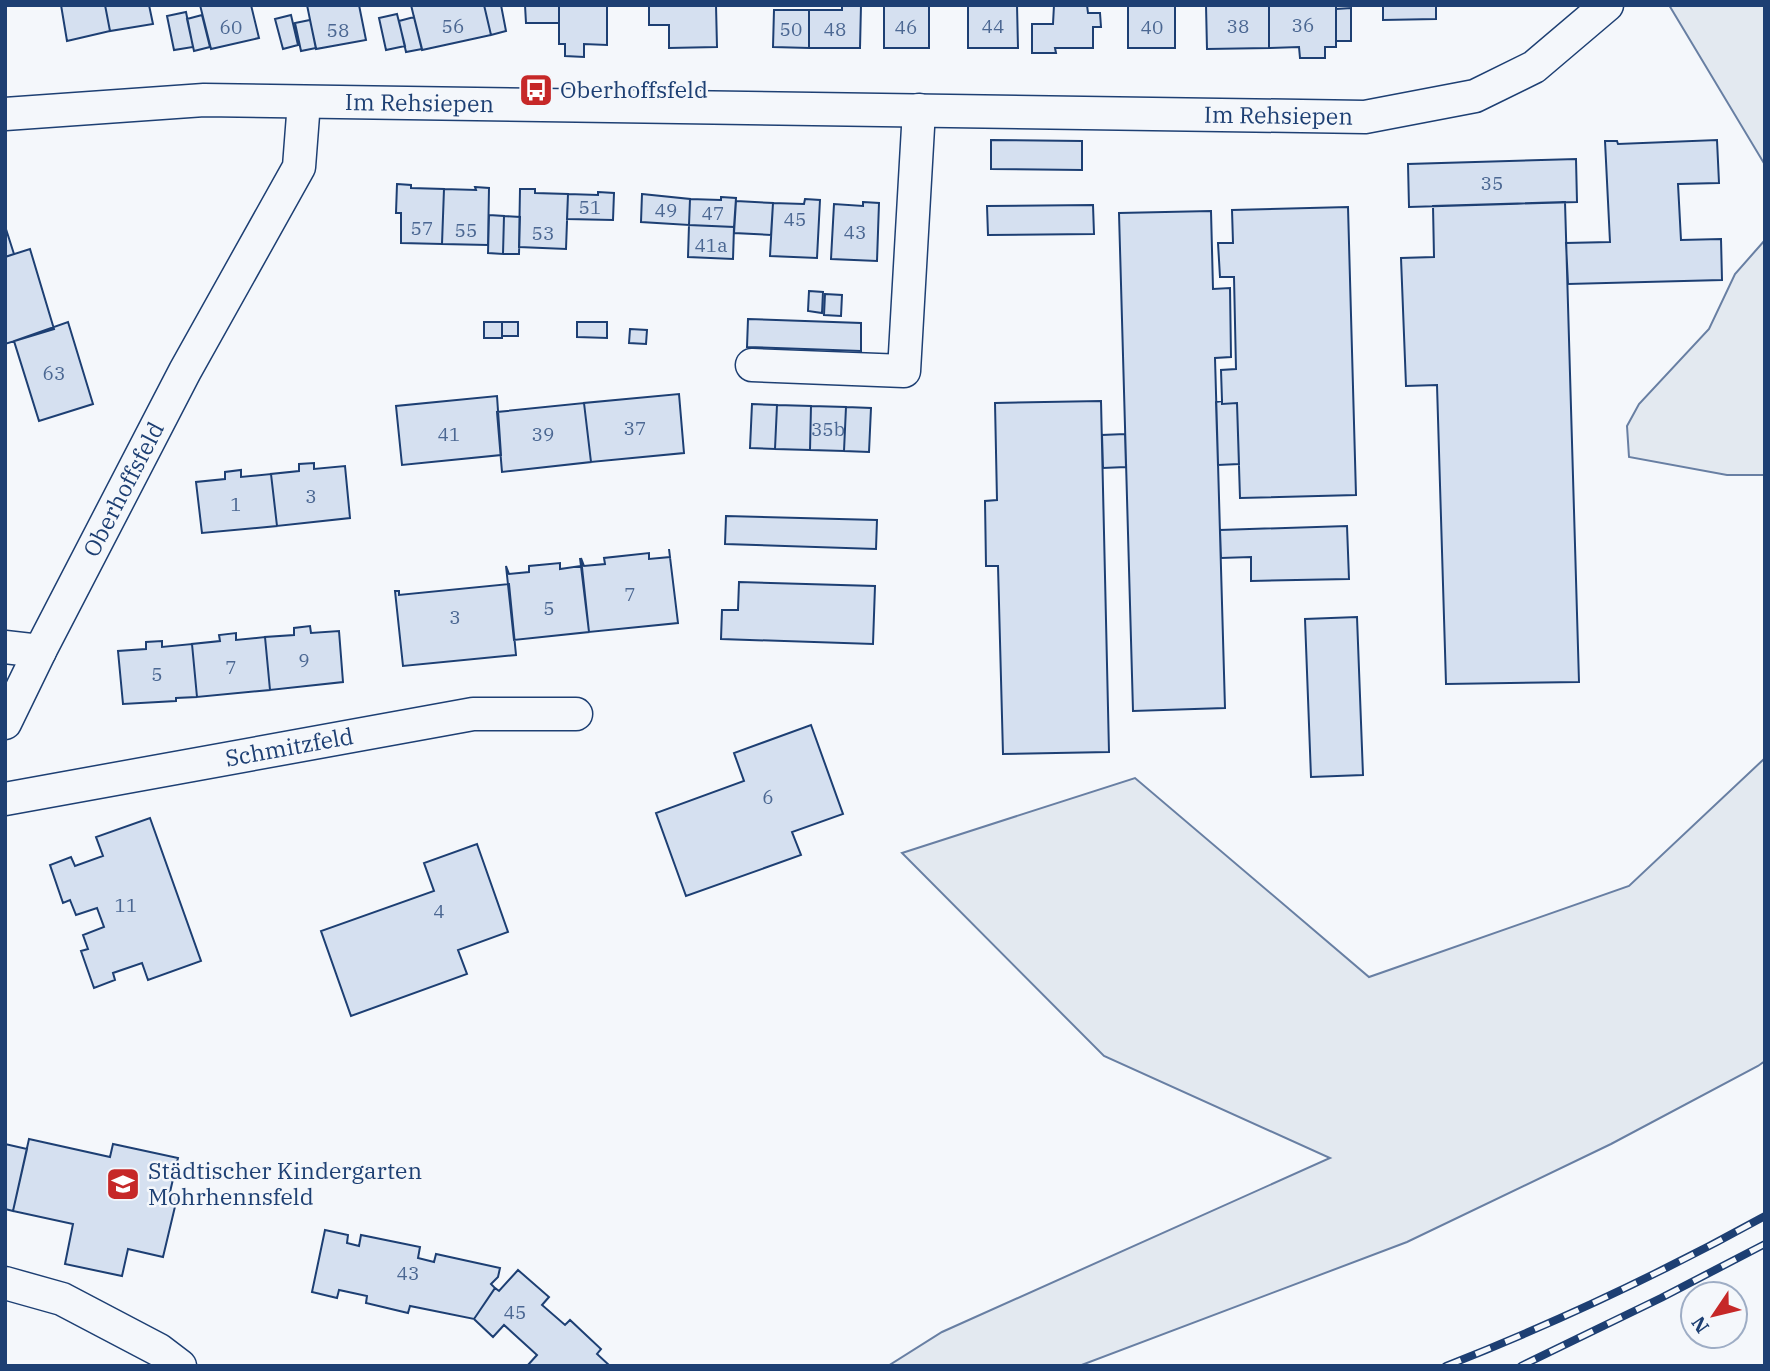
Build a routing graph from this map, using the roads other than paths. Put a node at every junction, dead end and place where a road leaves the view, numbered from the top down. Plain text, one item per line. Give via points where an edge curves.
1 (1607, 5) edge
2 (304, 102) junction
3 (919, 110) junction
4 (5, 114) edge
5 (752, 365) dead end
6 (5, 647) edge
7 (40, 650) junction
8 (576, 714) dead end
9 (5, 723) edge
10 (5, 799) edge
11 (5, 1283) edge
12 (180, 1366) edge

1 - 3 street, Im Rehsiepen via 1534,67 1475,96 1365,117
2 - 3 street, Im Rehsiepen
2 - 4 street, Im Rehsiepen via 204,100
2 - 7 street, Oberhoffsfeld via 299,167 185,371
3 - 5 street via 904,370
6 - 7 street
7 - 9 street, Oberhoffsfeld
8 - 10 street, Schmitzfeld via 473,714
11 - 12 street via 62,1299 159,1350

